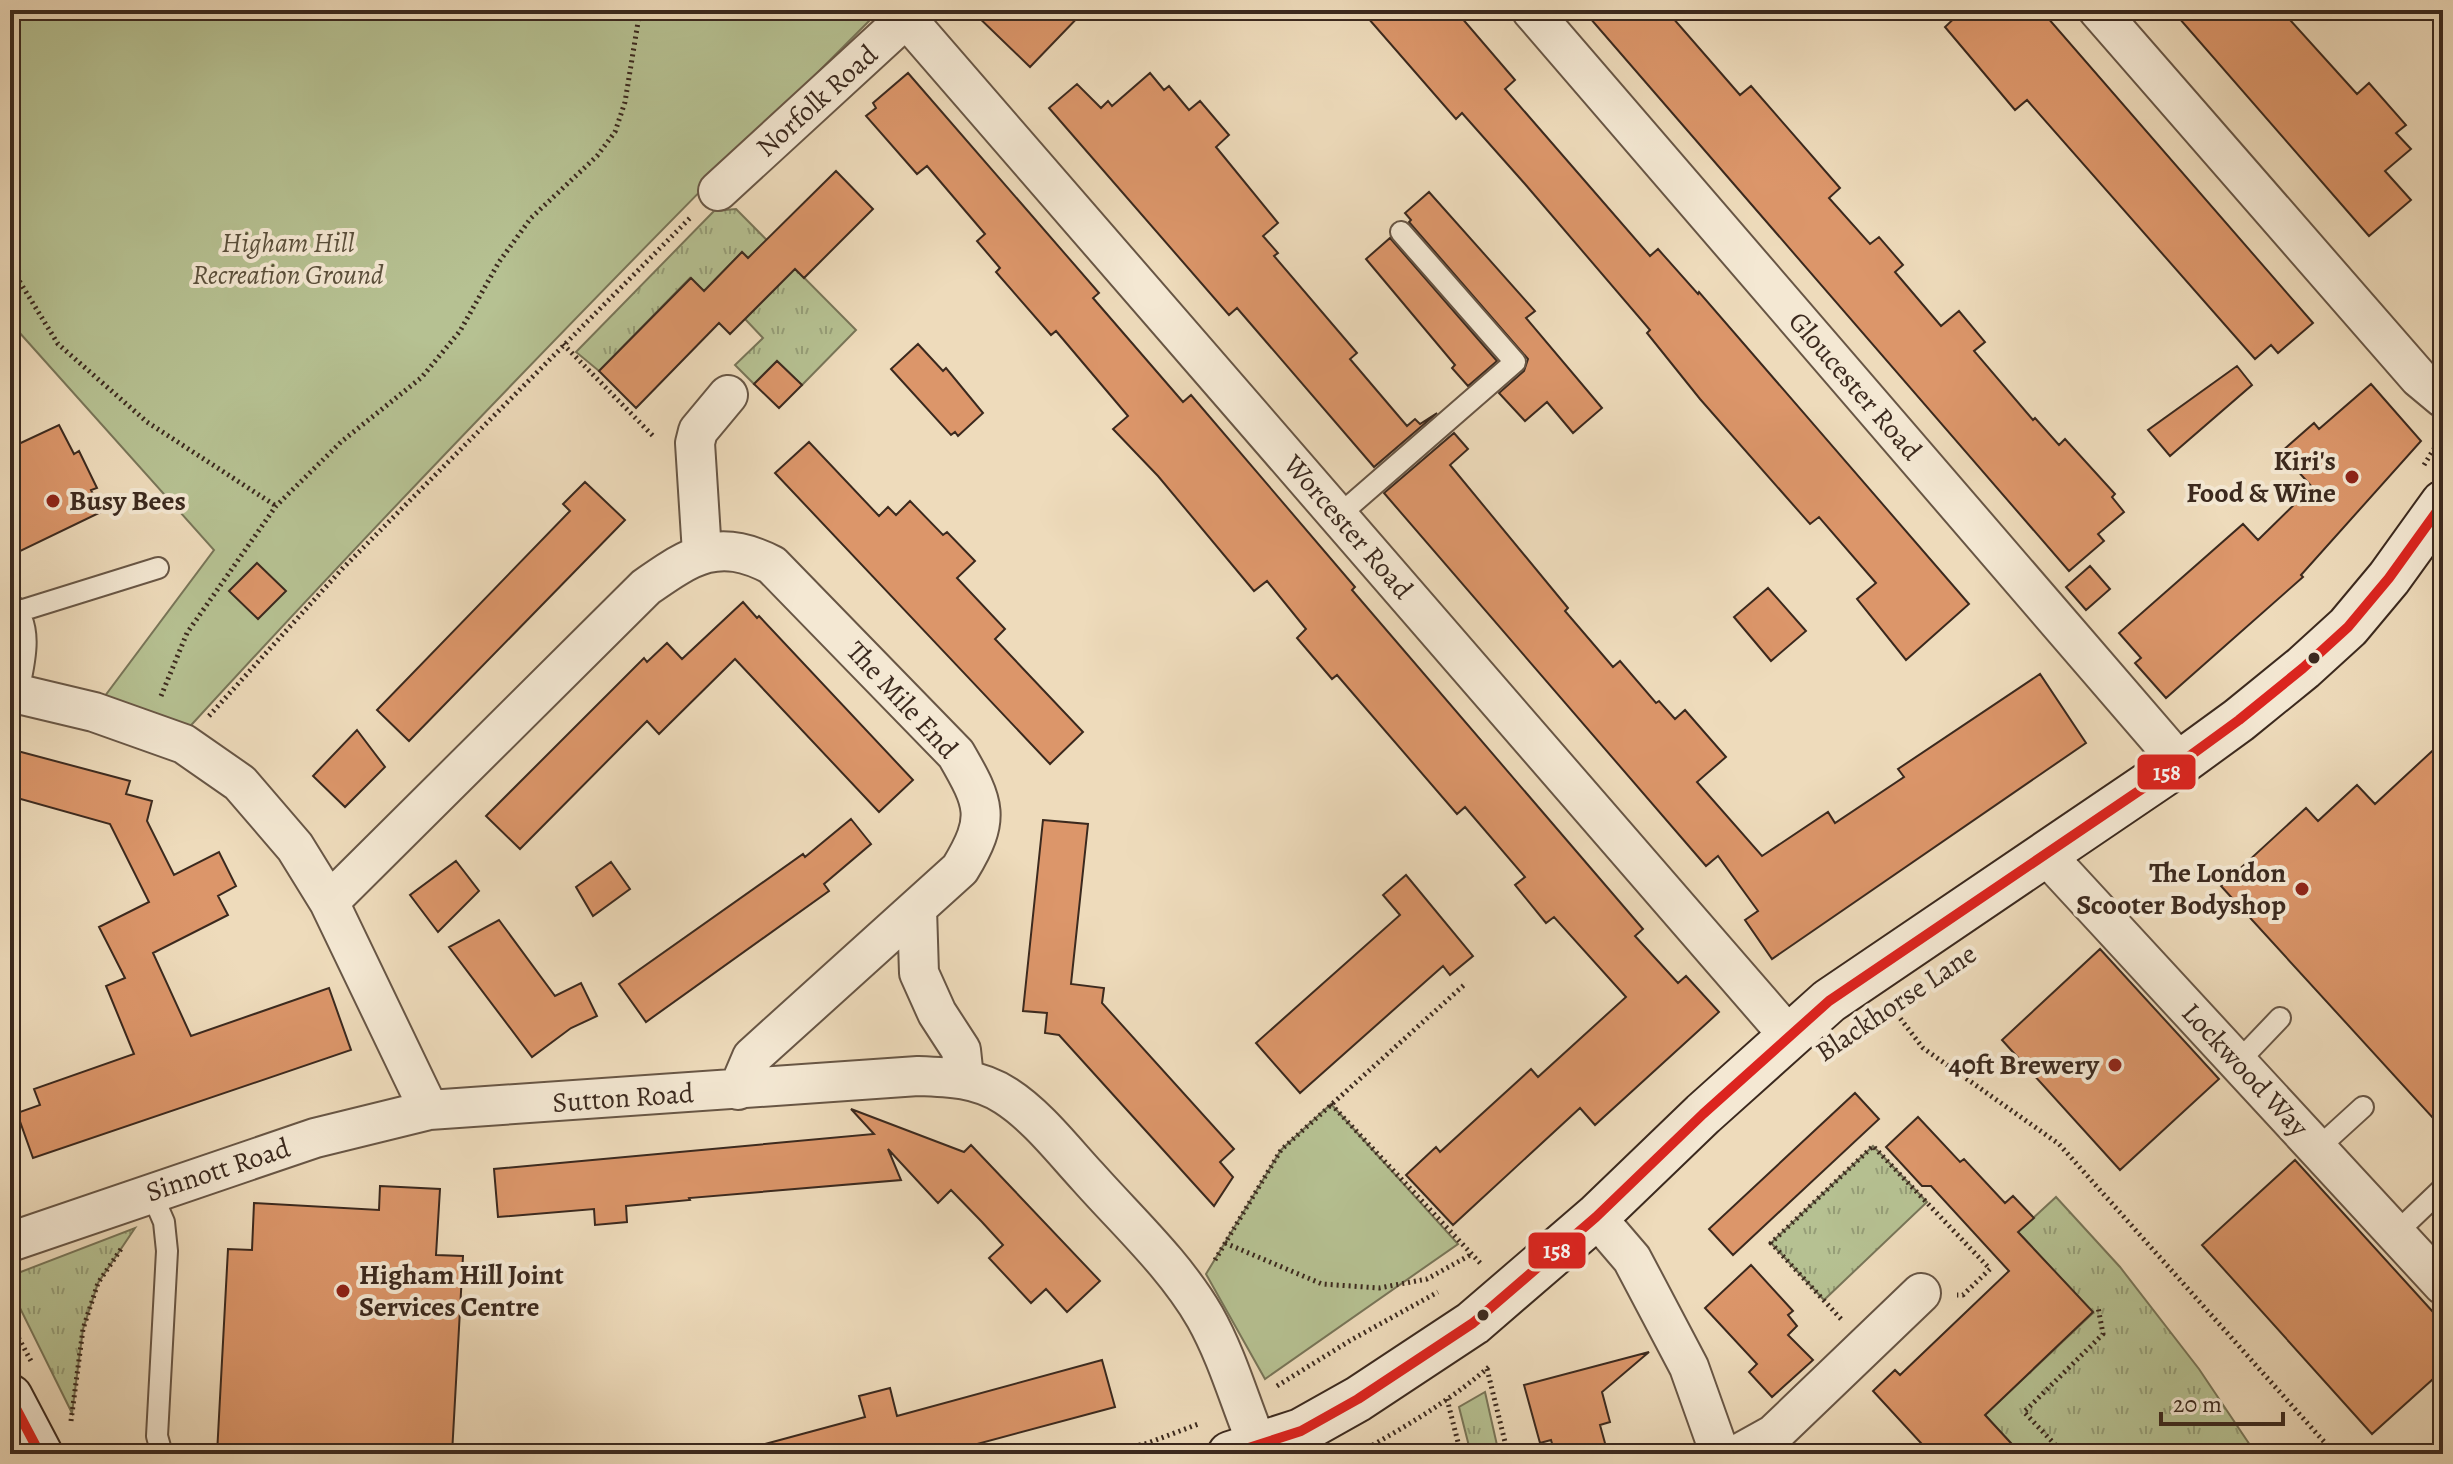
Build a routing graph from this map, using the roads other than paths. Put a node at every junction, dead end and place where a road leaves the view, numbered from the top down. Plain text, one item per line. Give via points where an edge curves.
1 (1531, 10) edge
2 (2098, 10) edge
3 (911, 14) edge
4 (718, 191) road end
5 (1401, 232) dead end
6 (728, 395) dead end
7 (2443, 398) edge
8 (2443, 503) edge
9 (1338, 516) junction
10 (702, 553) junction
11 (158, 568) dead end
12 (15, 607) edge
13 (14, 692) edge
14 (2167, 748) junction
15 (2046, 855) junction
16 (329, 902) junction
17 (917, 909) junction
18 (2280, 1018) dead end
19 (1789, 1036) junction
20 (2238, 1062) junction
21 (964, 1078) junction
22 (738, 1090) junction
23 (2363, 1107) dead end
24 (429, 1110) junction
25 (2318, 1148) junction
26 (2440, 1191) dead end
27 (151, 1192) junction
28 (1596, 1217) junction
29 (2396, 1233) junction
30 (10, 1242) edge
31 (2443, 1285) edge
32 (1921, 1293) road end
33 (22, 1382) edge
34 (1244, 1436) edge
35 (55, 1440) edge
36 (162, 1454) edge
37 (1720, 1454) edge
38 (1738, 1454) edge

1 - 14 street, Gloucester Road
2 - 7 street via 2419,378
3 - 4 street, Norfolk Road
3 - 9 street, Worcester Road
5 - 9 lane via 1515,362
6 - 10 street via 698,431
8 - 14 main road, Blackhorse Lane via 2348,627 2261,703
9 - 19 street, Worcester Road
10 - 16 street, The Mile End via 646,587
10 - 17 street, The Mile End via 751,554 772,565 956,754 976,788 981,818 977,841 960,869
11 - 12 lane
12 - 13 lane via 25,625
13 - 16 street via 94,712 184,744 240,783 295,847
14 - 15 main road, Blackhorse Lane
15 - 19 main road, Blackhorse Lane via 1868,973
15 - 20 street, Lockwood Way
16 - 24 street
17 - 21 street via 919,973 961,1050
17 - 22 street, The Mile End via 752,1057
18 - 20 lane
19 - 28 main road, Blackhorse Lane
20 - 25 street, Lockwood Way
21 - 22 street, Sutton Road via 918,1076
21 - 34 street, Sutton Road via 1005,1095 1046,1132 1160,1256 1204,1316 1226,1357
22 - 24 street, Sutton Road
23 - 25 lane
24 - 27 street, Sinnott Road via 315,1138
25 - 29 street, Lockwood Way
26 - 29 lane
27 - 30 street, Sinnott Road
27 - 36 lane via 164,1222 167,1251 157,1436
28 - 34 main road, Blackhorse Lane via 1473,1323 1358,1399 1301,1431
28 - 37 street via 1632,1259 1689,1367
29 - 31 street, Lockwood Way
32 - 38 street via 1774,1434
33 - 35 main road

